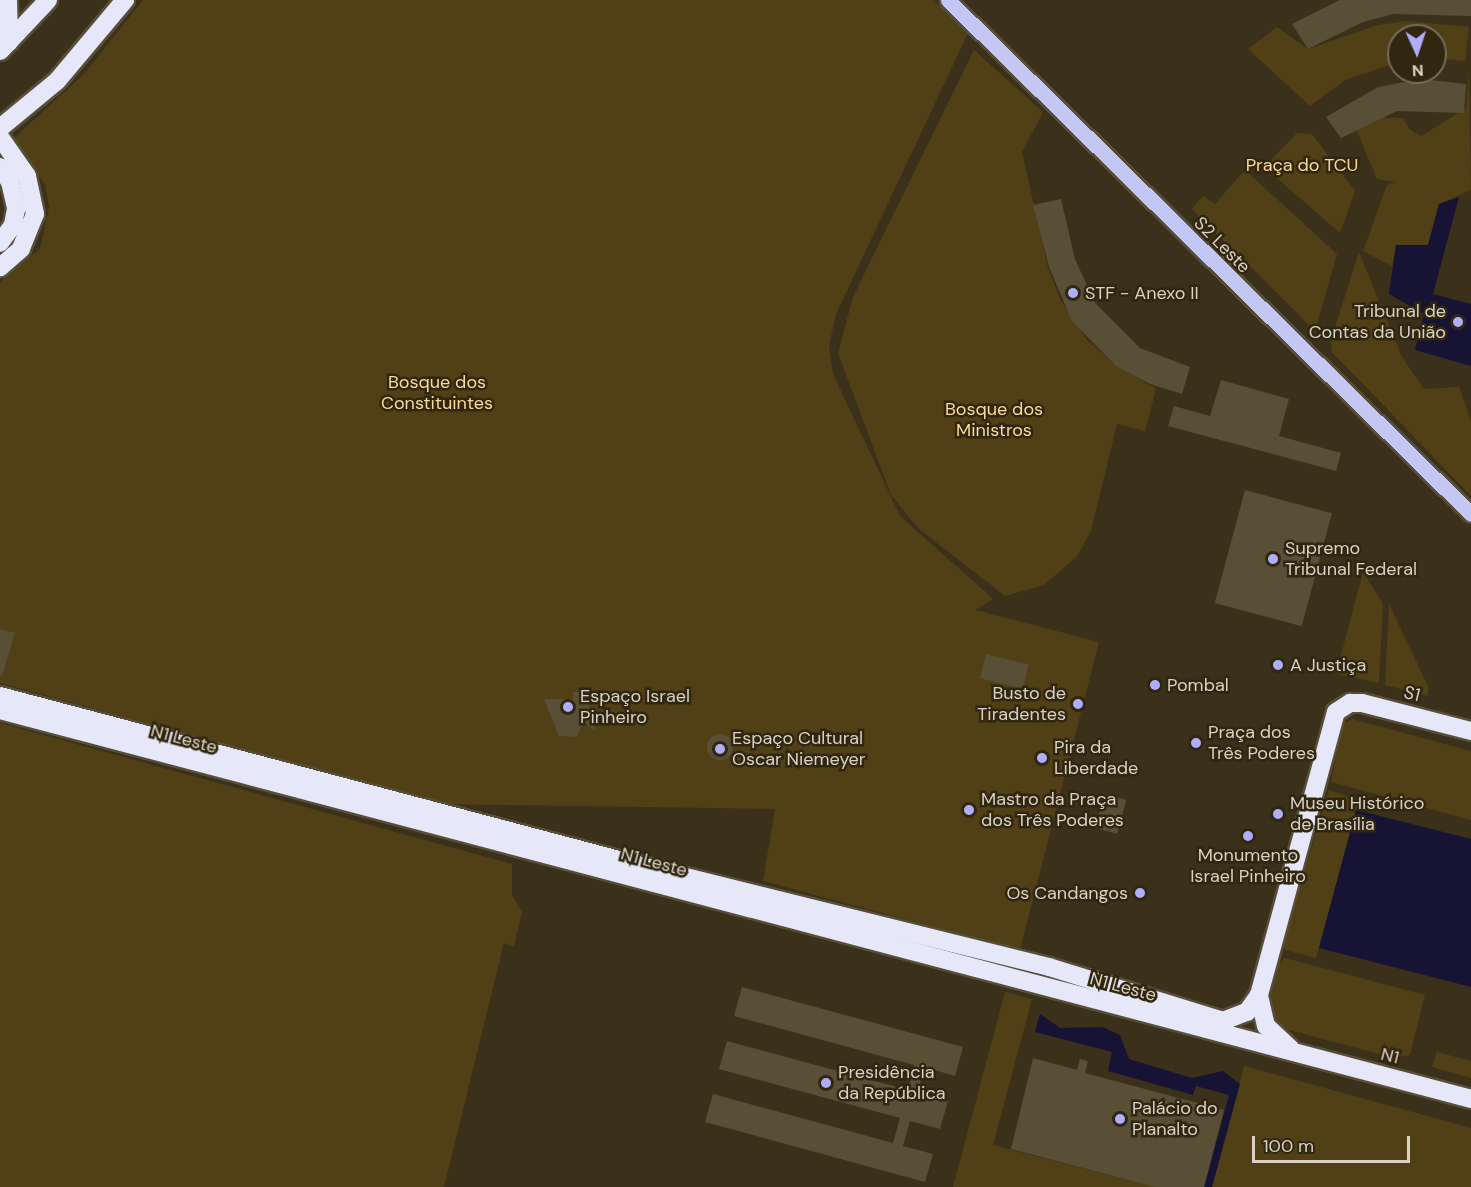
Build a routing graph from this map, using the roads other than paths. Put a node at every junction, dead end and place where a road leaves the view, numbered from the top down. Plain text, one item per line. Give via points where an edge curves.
1 (8, 0) edge
2 (48, 0) edge
3 (125, 0) edge
4 (948, 0) edge
5 (5, 46) edge
6 (0, 128) edge
7 (0, 137) edge
8 (0, 167) edge
9 (0, 243) edge
10 (0, 267) edge
11 (1471, 514) edge
12 (0, 696) edge
13 (0, 710) edge
14 (1471, 731) edge
15 (1259, 995) junction
16 (1298, 1054) junction
17 (1471, 1099) edge

1 - 5 highway
2 - 5 highway
3 - 6 highway via 57,81
4 - 11 main road, S2 Leste
7 - 10 highway via 27,176 35,214 21,249
8 - 9 highway via 10,182 16,209 13,225
12 - 15 highway, N1 Leste via 649,868 1049,967 1223,1021 1247,1012
13 - 16 highway, N1 Leste
14 - 15 highway, S1 via 1362,703 1342,706 1331,724
15 - 16 highway via 1266,1026
16 - 17 highway, N1

